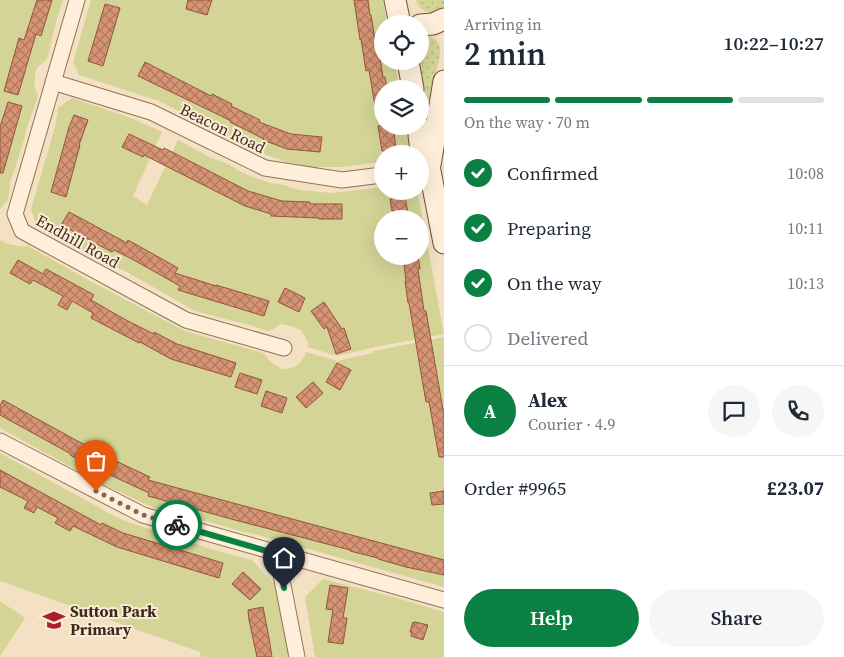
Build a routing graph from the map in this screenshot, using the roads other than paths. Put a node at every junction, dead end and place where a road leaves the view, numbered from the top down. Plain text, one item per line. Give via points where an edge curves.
1 (77, 0) edge
2 (395, 0) edge
3 (398, 15) edge
4 (444, 19) edge
5 (429, 24) edge
6 (444, 81) edge
7 (53, 82) junction
8 (429, 152) edge
9 (374, 176) edge
10 (429, 186) edge
11 (444, 243) edge
12 (284, 348) dead end
13 (0, 441) edge
14 (277, 554) junction
15 (444, 600) edge
16 (297, 657) edge

1 - 7 street, Endhill Road
2 - 3 main road
4 - 5 main road
6 - 8 main road
7 - 9 street, Beacon Road via 151,112 265,168 342,180
7 - 12 street, Endhill Road via 15,214 22,231 186,320
10 - 11 main road
13 - 14 street via 143,515
14 - 15 street
14 - 16 street

